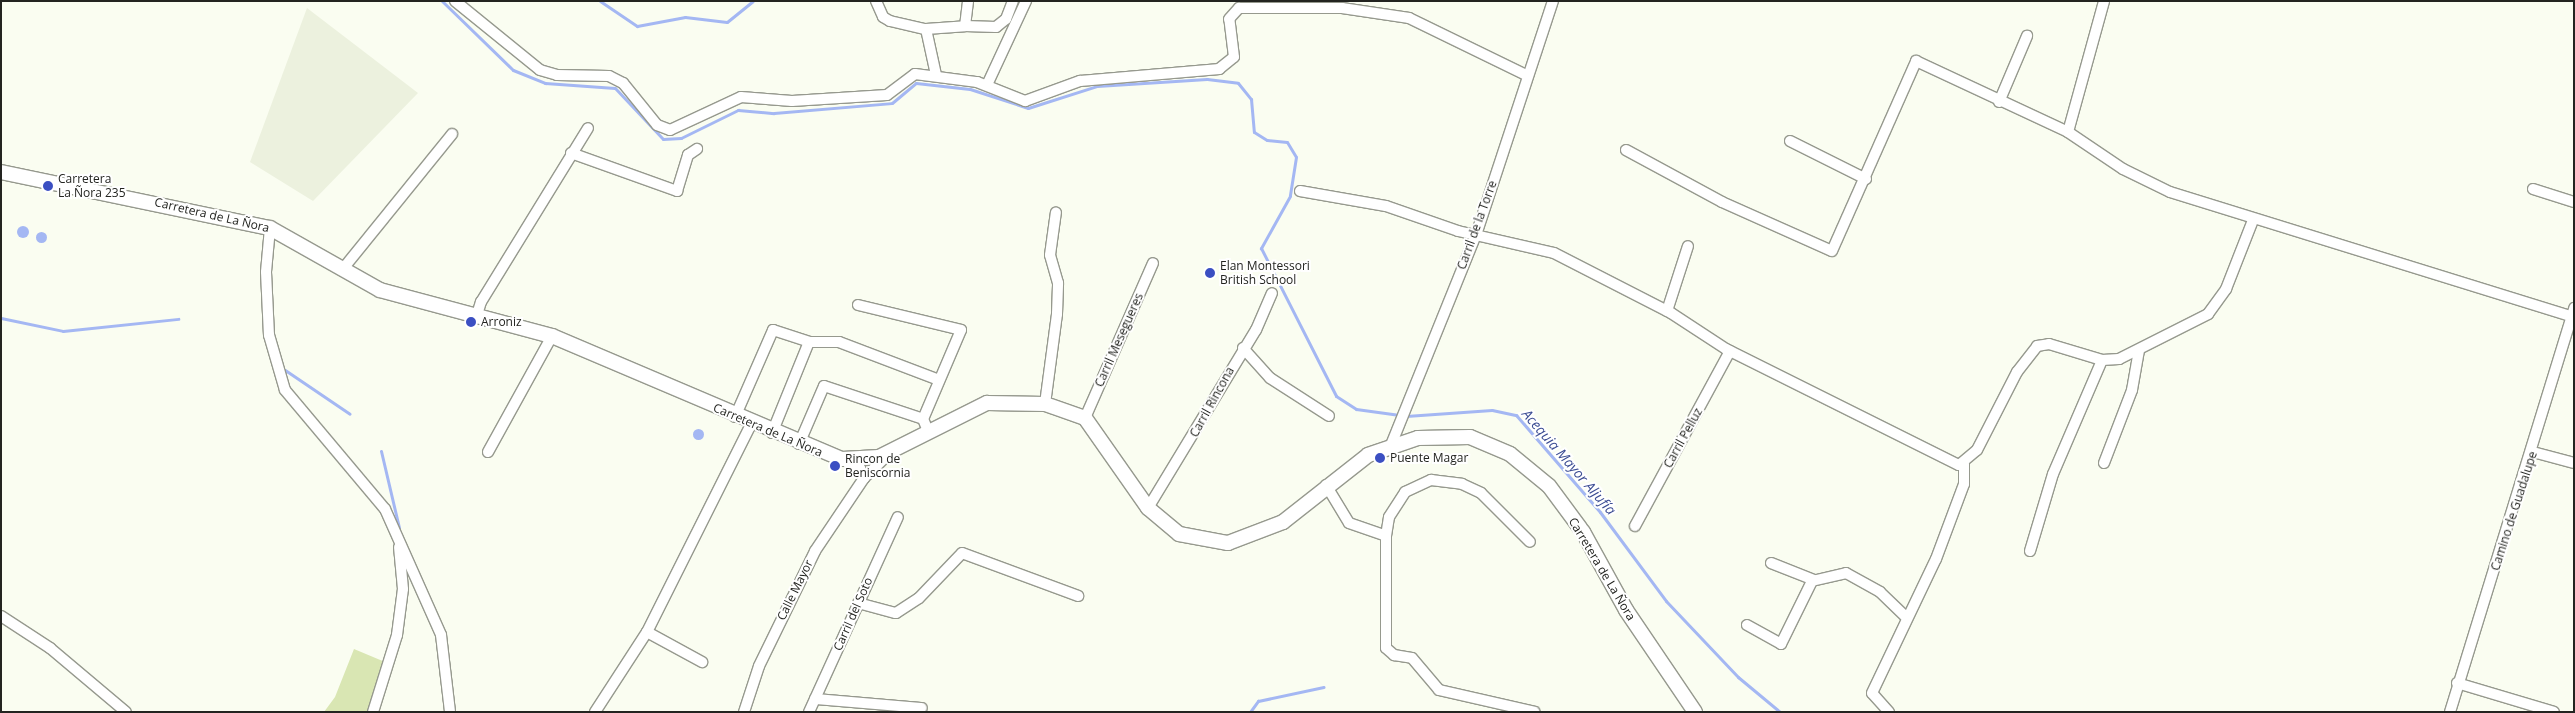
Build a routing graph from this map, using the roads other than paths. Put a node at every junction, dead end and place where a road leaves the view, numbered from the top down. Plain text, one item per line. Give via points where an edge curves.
1 (455, 1) edge
2 (876, 1) edge
3 (968, 1) edge
4 (1012, 1) edge
5 (1026, 1) edge
6 (1553, 1) edge
7 (2104, 1) edge
8 (965, 26) junction
9 (926, 29) junction
10 (2027, 36) dead end
11 (936, 75) junction
12 (1528, 76) junction
13 (987, 84) junction
14 (1999, 102) junction
15 (588, 128) dead end
16 (2068, 132) junction
17 (452, 134) dead end
18 (1790, 141) dead end
19 (698, 148) dead end
20 (1626, 150) dead end
21 (572, 153) junction
22 (1, 172) edge
23 (1866, 179) junction
24 (2533, 189) dead end
25 (1300, 190) dead end
26 (2574, 202) edge
27 (1056, 212) dead end
28 (2253, 220) junction
29 (270, 228) junction
30 (1476, 235) junction
31 (1688, 246) dead end
32 (1153, 263) dead end
33 (342, 270) junction
34 (1272, 294) dead end
35 (858, 305) dead end
36 (1667, 311) junction
37 (2572, 312) edge
38 (476, 318) junction
39 (552, 336) junction
40 (809, 342) junction
41 (1243, 348) junction
42 (1730, 351) junction
43 (2140, 351) junction
44 (2102, 360) junction
45 (939, 380) junction
46 (1046, 404) junction
47 (1329, 416) dead end
48 (735, 417) junction
49 (1085, 418) junction
50 (751, 424) junction
51 (925, 425) junction
52 (772, 433) junction
53 (799, 444) junction
54 (1391, 445) junction
55 (896, 449) junction
56 (488, 452) dead end
57 (2533, 452) junction
58 (842, 459) junction
59 (2104, 463) dead end
60 (2574, 463) edge
61 (1964, 464) junction
62 (864, 478) junction
63 (1326, 485) junction
64 (1148, 508) junction
65 (898, 517) dead end
66 (1635, 526) dead end
67 (1386, 536) junction
68 (398, 539) junction
69 (1530, 542) dead end
70 (2030, 551) dead end
71 (1771, 562) dead end
72 (1814, 580) junction
73 (1078, 596) dead end
74 (858, 603) junction
75 (1, 616) edge
76 (1907, 618) junction
77 (1747, 625) dead end
78 (647, 632) junction
79 (702, 662) dead end
80 (2458, 683) junction
81 (815, 699) junction
82 (868, 708) edge
83 (922, 708) dead end
84 (126, 712) edge
85 (373, 712) edge
86 (450, 712) edge
87 (595, 712) edge
88 (744, 712) edge
89 (810, 712) edge
90 (1536, 712) edge
91 (1695, 712) edge
92 (1889, 712) edge
93 (2450, 712) edge
94 (2554, 712) edge

1 - 11 street via 540,70 557,75 609,76 623,83 663,129 681,127 741,97 792,101 887,95 915,74
2 - 9 street via 883,17
3 - 8 street
4 - 8 street via 1006,19 996,27
5 - 13 street
6 - 12 street, Carril de la Torre
7 - 16 street
8 - 9 street
9 - 11 street
10 - 14 street
11 - 13 street
12 - 13 street via 1409,18 1342,8 1248,8 1231,14 1234,57 1226,67 1080,81 1025,101
12 - 30 street, Carril de la Torre
14 - 16 street
14 - 23 street via 1916,61
15 - 21 street
16 - 28 street via 2155,186
17 - 33 street
18 - 23 street
19 - 21 street via 688,156 677,191
20 - 23 street via 1722,202 1832,251
21 - 38 street via 481,302
22 - 29 main road, Carretera de La Ñora
24 - 26 street
25 - 30 street via 1386,206
27 - 46 street via 1050,255 1058,283 1057,314
28 - 37 street
28 - 43 street via 2215,306 2198,322
29 - 33 main road, Carretera de La Ñora
29 - 68 street via 266,272 269,335 285,390 385,509
30 - 36 street via 1554,253
30 - 54 street, Carril de la Torre
31 - 36 street
32 - 49 street, Carril Mesegueres
33 - 38 main road, Carretera de La Ñora via 380,290
34 - 41 street, Carril Rincona
35 - 45 street via 961,330
36 - 42 street
37 - 57 street, Camino de Guadalupe
38 - 39 main road, Carretera de La Ñora
39 - 48 main road, Carretera de La Ñora
39 - 56 street
40 - 45 street via 839,342
40 - 48 street via 773,330
40 - 52 street
41 - 47 street via 1270,378
41 - 64 street, Carril Rincona
42 - 61 street via 1952,463
42 - 66 street, Carril Pelluz
43 - 44 street
43 - 59 street via 2132,390
44 - 61 street via 2049,344 2037,346 2026,357 1982,442
44 - 70 street via 2053,474
45 - 51 street
46 - 49 main road, Carretera de La Ñora
46 - 51 main road, Carretera de La Ñora via 987,403
48 - 50 main road, Carretera de La Ñora
49 - 64 main road, Carretera de La Ñora
50 - 52 main road, Carretera de La Ñora
50 - 78 street
51 - 53 street via 824,386
51 - 55 main road, Carretera de La Ñora
52 - 53 main road, Carretera de La Ñora
53 - 58 main road, Carretera de La Ñora
54 - 63 main road, Carretera de La Ñora via 1368,455
54 - 91 main road, Carretera de La Ñora via 1444,435 1470,438 1501,449 1531,469 1583,532 1626,610
55 - 58 main road, Carretera de La Ñora via 870,460
55 - 62 street, Calle Mayor
57 - 60 street
57 - 80 street, Camino de Guadalupe
58 - 62 street via 860,468
61 - 76 street via 1964,484 1936,559
62 - 88 street, Calle Mayor via 811,557 759,666
63 - 64 main road, Carretera de La Ñora via 1283,522 1228,543 1180,534
63 - 67 street via 1349,523
65 - 74 street, Carril del Soto
67 - 69 street via 1389,517 1405,492 1431,480 1462,484 1481,493
67 - 90 street via 1386,648 1394,655 1412,658 1439,690
68 - 85 street via 403,590 397,635
68 - 86 street via 440,635
71 - 72 street
72 - 76 street via 1855,576
72 - 77 street via 1781,644
73 - 74 street via 962,553 919,598 896,613
74 - 81 street, Carril del Soto
75 - 84 street via 50,648
76 - 92 street via 1872,693
78 - 79 street
78 - 87 street
80 - 93 street, Camino de Guadalupe
80 - 94 street
81 - 82 street
81 - 89 street, Carril del Soto
82 - 83 street

